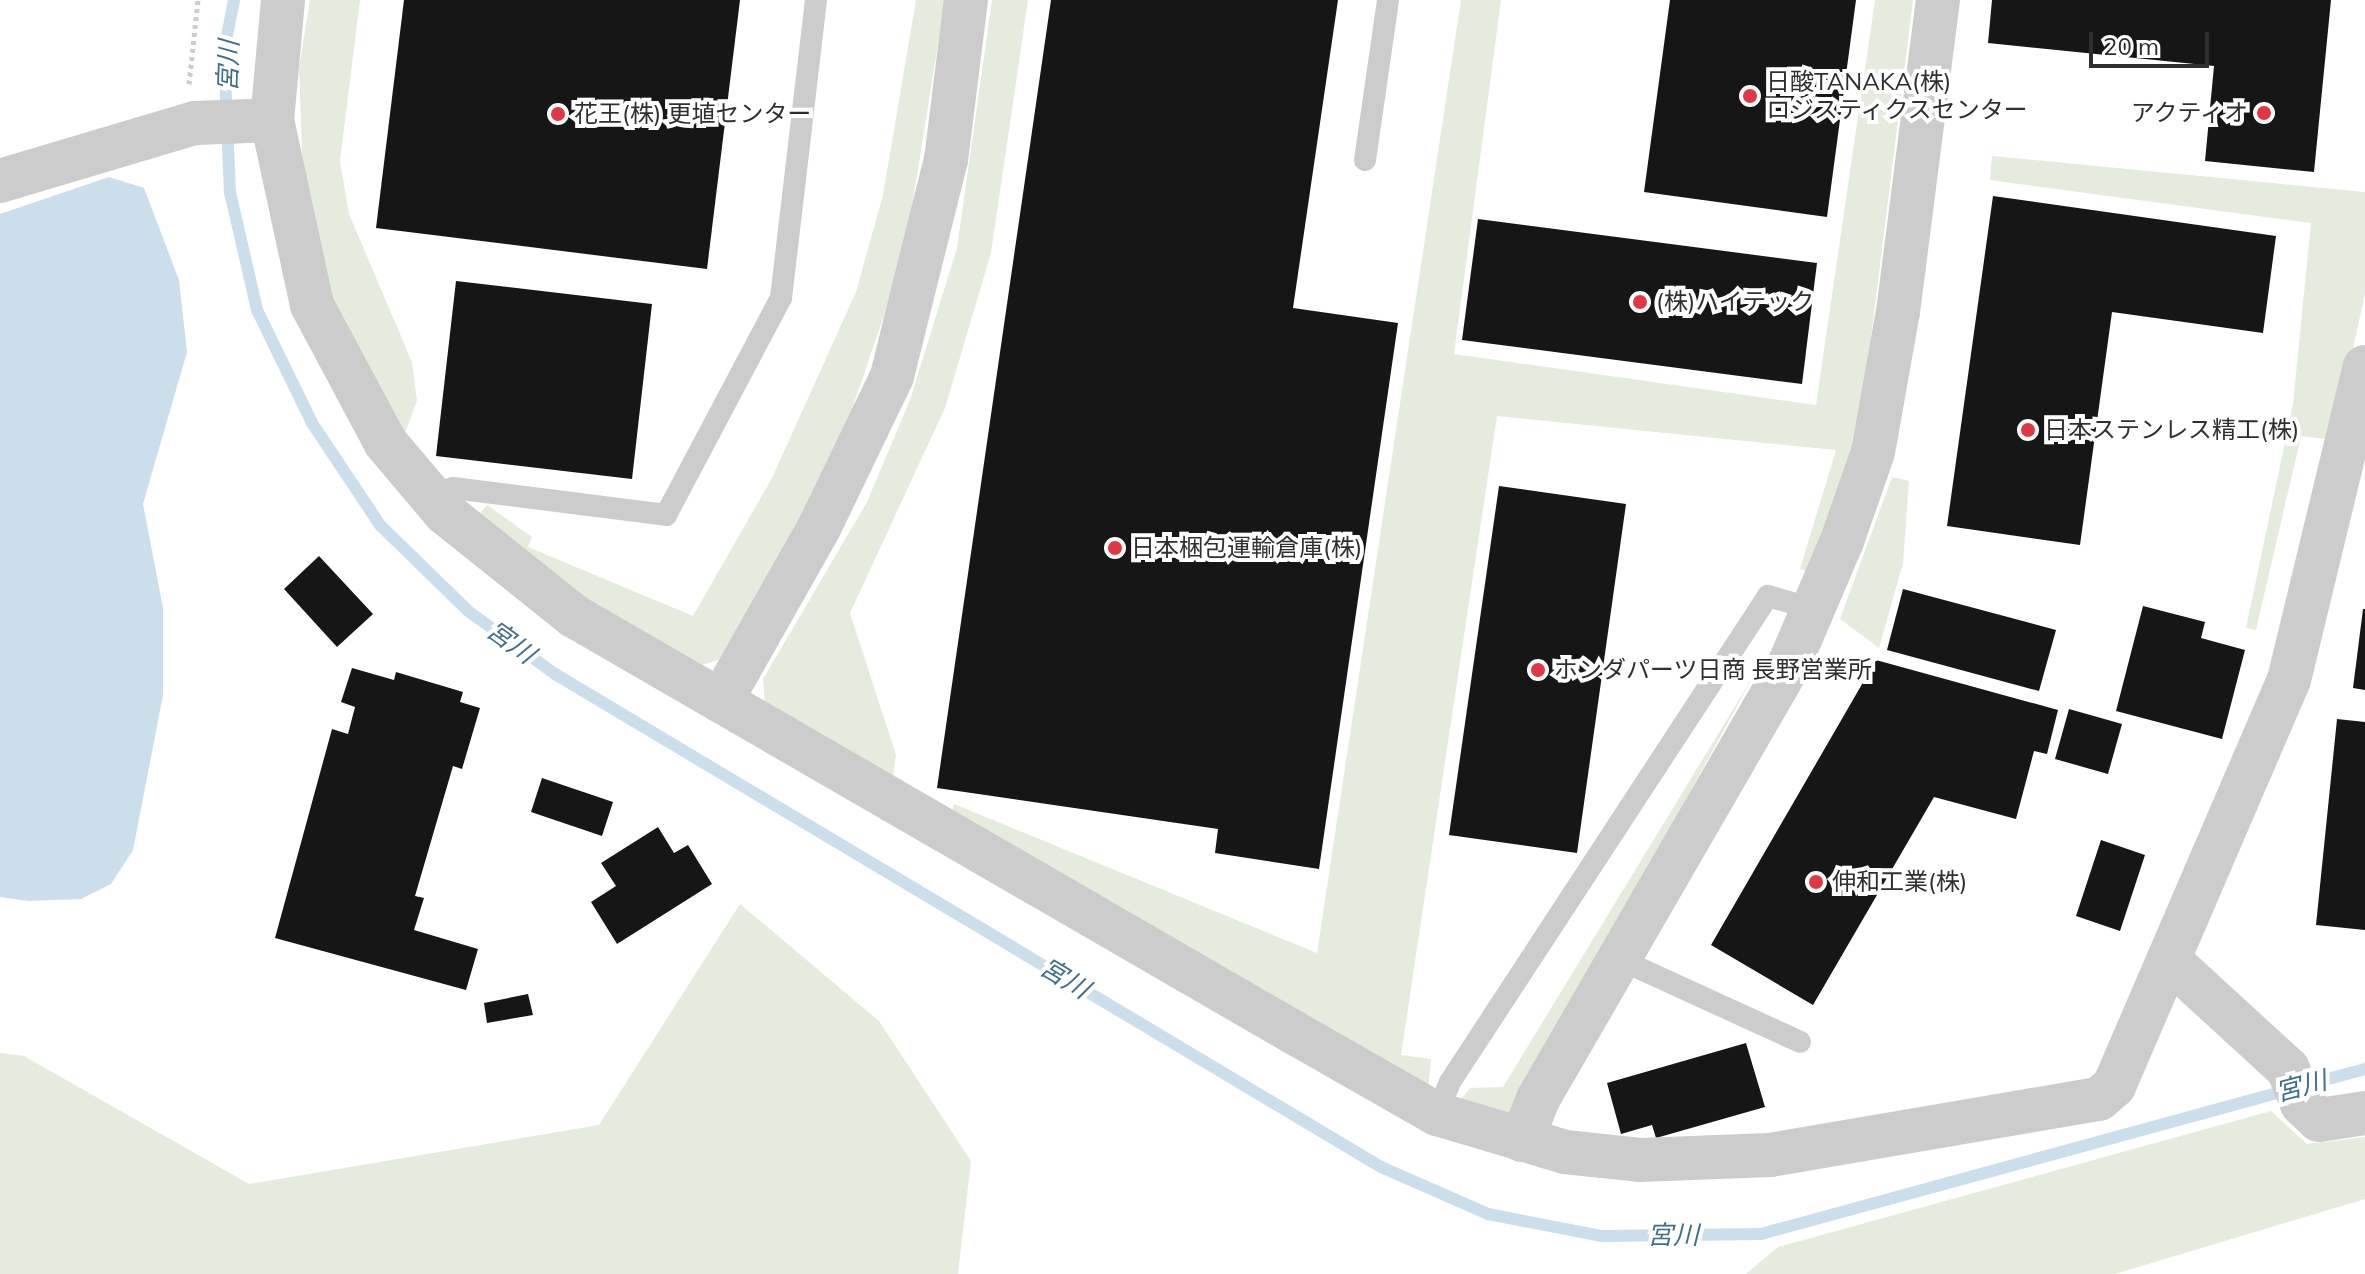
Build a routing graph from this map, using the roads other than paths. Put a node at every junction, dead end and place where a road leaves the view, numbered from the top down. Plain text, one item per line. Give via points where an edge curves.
1 (283, 0) edge
2 (816, 0) edge
3 (966, 0) edge
4 (1388, 0) edge
5 (1938, 0) edge
6 (259, 121) junction
7 (1365, 160) dead end
8 (0, 181) edge
9 (2365, 367) edge
10 (428, 494) junction
11 (1813, 609) junction
12 (721, 701) junction
13 (1619, 959) junction
14 (2169, 960) junction
15 (1800, 1042) dead end
16 (2365, 1113) edge
17 (1437, 1114) junction
18 (1522, 1140) junction

1 - 6 street
2 - 10 lane via 781,298 666,515 453,488
3 - 12 street via 946,160 892,376 819,528
4 - 7 lane
5 - 11 street via 1873,452
6 - 8 street via 192,124
6 - 10 street via 312,305 377,429
9 - 14 street via 2289,680
10 - 12 street via 526,584
11 - 13 street via 1789,665
11 - 17 lane via 1768,596 1450,1082
12 - 17 street
13 - 15 lane
13 - 18 street
14 - 16 street via 2295,1087 2319,1120
14 - 18 street via 2114,1086 2099,1099 1712,1161 1640,1160
17 - 18 street

